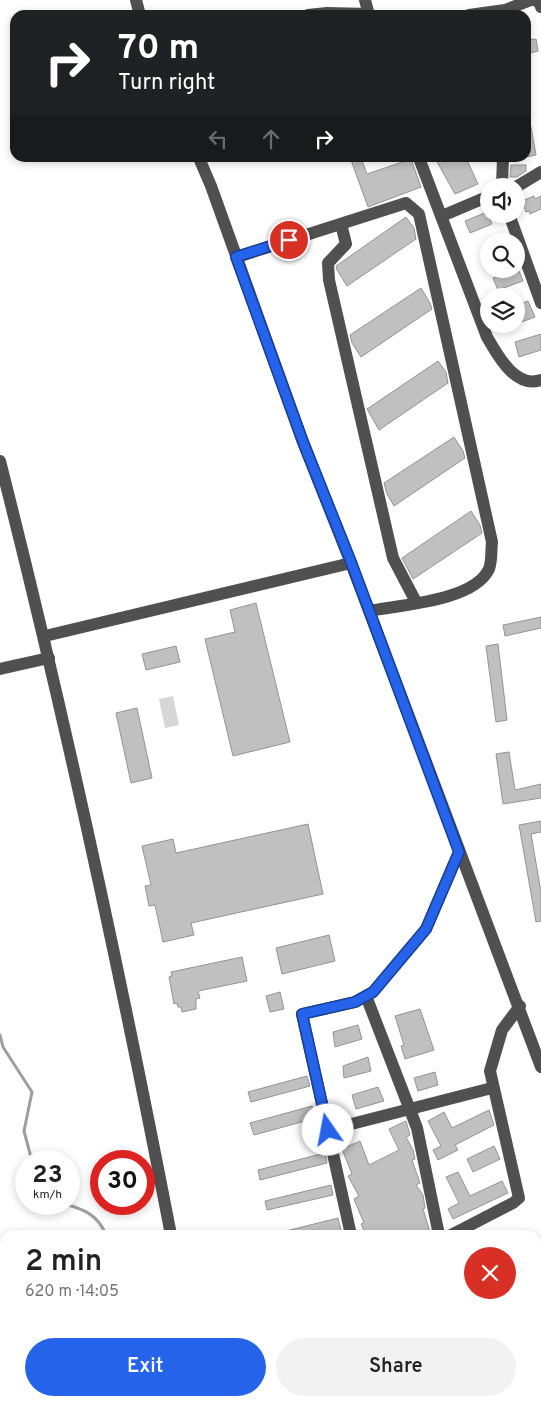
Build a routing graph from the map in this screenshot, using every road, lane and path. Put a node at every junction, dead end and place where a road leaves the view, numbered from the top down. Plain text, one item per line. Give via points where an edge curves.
1 (533, 0) edge
2 (541, 7) edge
3 (511, 10) edge
4 (200, 162) edge
5 (421, 162) edge
6 (503, 162) edge
7 (541, 172) edge
8 (502, 178) edge
9 (525, 181) edge
10 (480, 200) edge
11 (442, 216) junction
12 (513, 223) edge
13 (341, 224) junction
14 (236, 257) junction
15 (541, 303) edge
16 (541, 380) edge
17 (0, 462) edge
18 (351, 562) junction
19 (416, 602) junction
20 (369, 611) junction
21 (44, 636) junction
22 (49, 658) junction
23 (0, 669) edge
24 (459, 852) junction
25 (366, 996) junction
26 (520, 1006) junction
27 (541, 1067) edge
28 (492, 1088) junction
29 (409, 1108) junction
30 (328, 1130) junction
31 (170, 1230) edge
32 (349, 1230) edge
33 (438, 1230) edge
34 (460, 1230) edge

1 - 2 street
1 - 3 street
4 - 14 street
5 - 11 street
6 - 8 street
7 - 9 street
10 - 11 street
11 - 16 street via 488,337 500,360 518,377 536,382
12 - 15 street
13 - 14 street
13 - 19 street via 346,244 328,263 328,280 393,558
13 - 19 street via 406,203 419,214 492,542 489,568 482,580 450,596
14 - 18 street via 303,442
17 - 21 street
18 - 20 street
18 - 21 street
19 - 20 street
20 - 24 street
21 - 22 street
22 - 23 street
22 - 31 street via 138,1066
24 - 25 street via 426,929 373,992
24 - 26 street
25 - 29 street
25 - 30 street via 355,1002 302,1014
26 - 27 street
26 - 28 street via 502,1030 494,1052 490,1071
28 - 29 street
28 - 34 street via 519,1198
29 - 30 street
29 - 33 street via 417,1128
30 - 32 street

